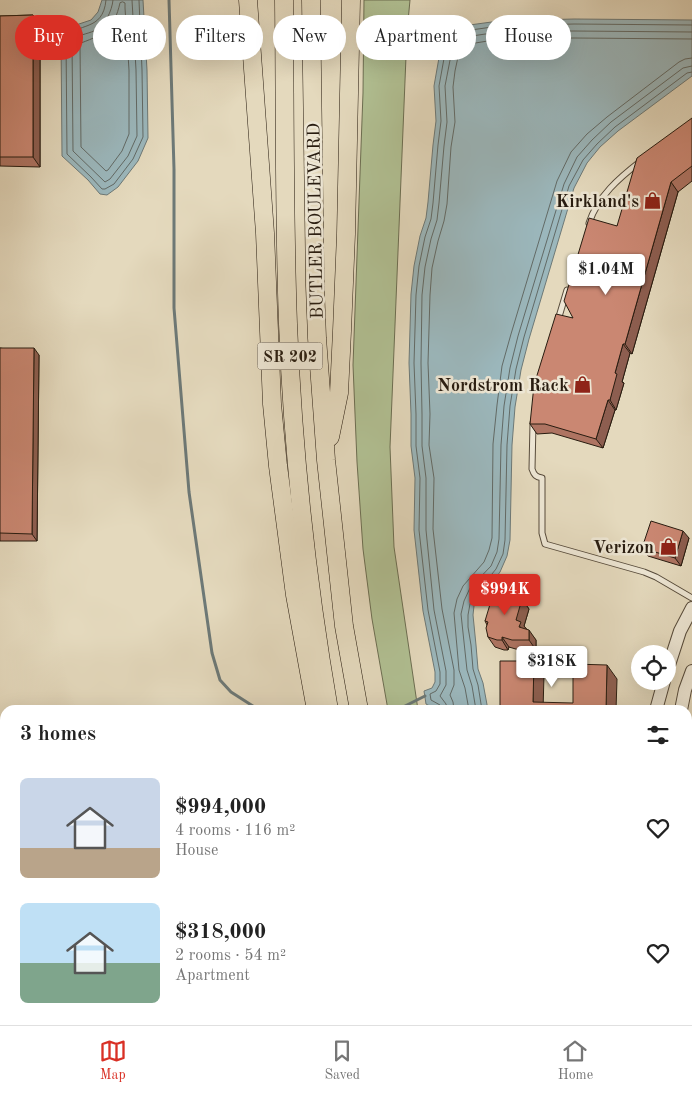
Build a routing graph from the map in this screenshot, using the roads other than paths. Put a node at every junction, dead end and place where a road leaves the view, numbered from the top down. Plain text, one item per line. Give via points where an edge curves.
1 (248, 0) edge
2 (284, 0) edge
3 (311, 0) edge
4 (351, 0) edge
5 (649, 155) edge
6 (588, 226) edge
7 (570, 280) edge
8 (556, 327) edge
9 (533, 421) edge
10 (326, 460) junction
11 (692, 598) edge
12 (692, 608) edge
13 (675, 645) edge
14 (692, 671) edge
15 (662, 690) edge
16 (315, 705) edge
17 (328, 705) edge
18 (358, 705) edge
19 (657, 705) edge
20 (682, 705) edge

1 - 16 highway via 277,458 292,578
2 - 17 highway, BUTLER BOULEVARD / SR 202 via 292,399 297,474
3 - 10 highway, BUTLER BOULEVARD / SR 202 via 314,286
4 - 10 highway via 340,375
5 - 6 lane via 600,199
7 - 8 lane
9 - 11 lane via 532,469 533,474 542,478 545,544 644,572
10 - 18 highway, BUTLER BOULEVARD / SR 202 via 344,626
12 - 13 street
14 - 20 street
15 - 19 street

